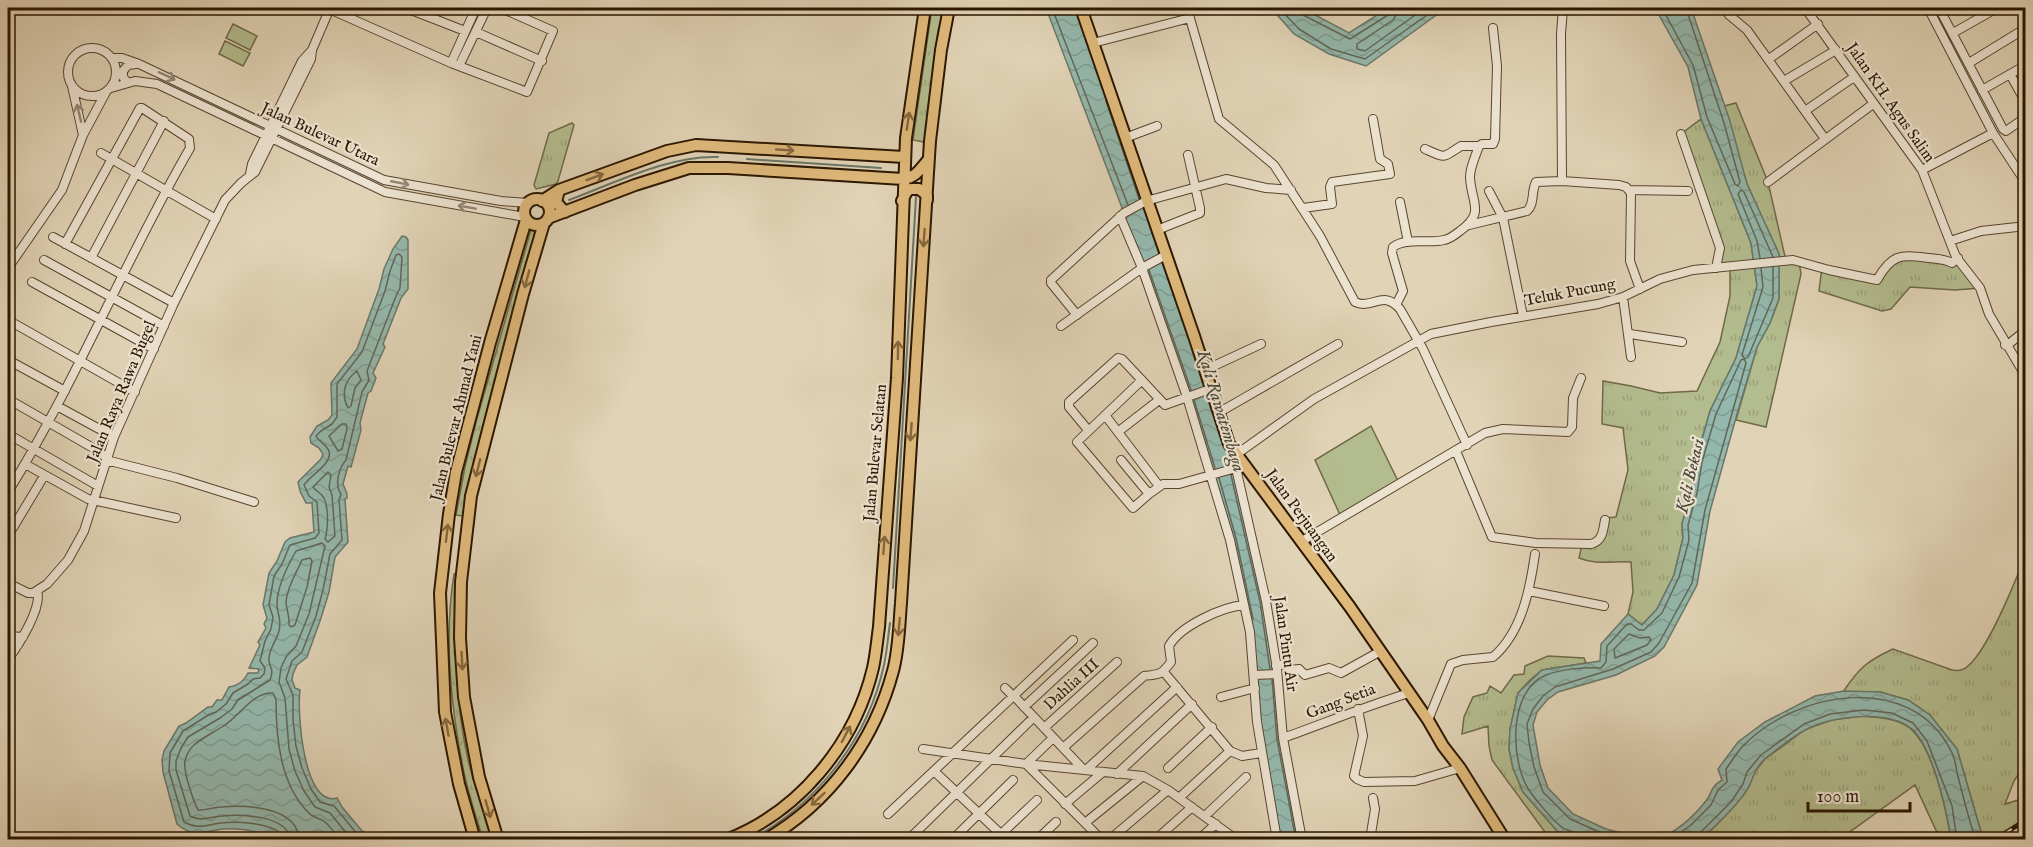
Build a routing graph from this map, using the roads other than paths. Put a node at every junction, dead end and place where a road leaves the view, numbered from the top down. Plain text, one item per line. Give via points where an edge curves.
1 (328, 8) edge
2 (406, 8) edge
3 (476, 8) edge
4 (487, 8) edge
5 (501, 8) edge
6 (925, 8) edge
7 (949, 8) edge
8 (1081, 8) edge
9 (1189, 8) edge
10 (1563, 8) edge
11 (1729, 8) edge
12 (1805, 8) edge
13 (1928, 8) edge
14 (1939, 8) edge
15 (1997, 8) edge
16 (1190, 18) junction
17 (1818, 24) junction
18 (1493, 28) dead end
19 (2025, 28) edge
20 (465, 31) junction
21 (476, 32) junction
22 (1953, 33) junction
23 (1093, 43) junction
24 (1836, 50) junction
25 (112, 58) junction
26 (1769, 59) junction
27 (542, 61) junction
28 (450, 63) junction
29 (1969, 63) junction
30 (139, 64) junction
31 (2025, 65) edge
32 (459, 66) junction
33 (2010, 74) junction
34 (1854, 77) junction
35 (1784, 81) junction
36 (127, 82) junction
37 (72, 86) junction
38 (108, 90) junction
39 (1982, 90) junction
40 (2025, 103) edge
41 (1873, 104) junction
42 (1805, 111) junction
43 (2025, 117) edge
44 (1373, 119) dead end
45 (164, 122) junction
46 (1157, 126) dead end
47 (273, 128) junction
48 (1993, 133) junction
49 (1681, 134) dead end
50 (83, 135) junction
51 (268, 138) junction
52 (1125, 138) junction
53 (1825, 139) junction
54 (1479, 146) junction
55 (1425, 149) dead end
56 (101, 153) dead end
57 (1188, 155) dead end
58 (891, 157) junction
59 (904, 157) junction
60 (929, 158) junction
61 (112, 159) junction
62 (1922, 170) junction
63 (2022, 171) edge
64 (136, 173) junction
65 (898, 179) junction
66 (1562, 181) junction
67 (1768, 182) dead end
68 (2025, 183) edge
69 (1195, 187) junction
70 (166, 190) junction
71 (559, 190) junction
72 (1291, 190) junction
73 (1629, 190) junction
74 (1489, 191) dead end
75 (1688, 191) dead end
76 (542, 201) junction
77 (902, 202) junction
78 (927, 202) junction
79 (1400, 202) dead end
80 (528, 203) junction
81 (1143, 203) junction
82 (1303, 208) junction
83 (565, 212) junction
84 (1122, 215) junction
85 (526, 218) junction
86 (1503, 218) junction
87 (216, 219) junction
88 (546, 220) junction
89 (1469, 225) junction
90 (2025, 226) edge
91 (1157, 230) junction
92 (53, 237) dead end
93 (1950, 241) junction
94 (1408, 242) junction
95 (66, 244) junction
96 (1163, 257) junction
97 (91, 258) junction
98 (1958, 258) junction
99 (44, 260) dead end
100 (1144, 266) junction
101 (8, 268) edge
102 (1716, 268) junction
103 (121, 275) junction
104 (32, 282) dead end
105 (1640, 289) junction
106 (1623, 297) junction
107 (110, 298) junction
108 (174, 303) junction
109 (1396, 305) junction
110 (1077, 315) junction
111 (1523, 316) junction
112 (99, 320) junction
113 (15, 324) dead end
114 (164, 326) junction
115 (1061, 326) dead end
116 (2025, 330) edge
117 (1630, 334) junction
118 (1418, 340) junction
119 (1682, 342) dead end
120 (1261, 344) dead end
121 (1338, 344) dead end
122 (2005, 345) junction
123 (154, 349) junction
124 (1631, 357) dead end
125 (8, 360) edge
126 (79, 361) junction
127 (1205, 370) junction
128 (2025, 377) edge
129 (1581, 378) dead end
130 (1142, 380) junction
131 (1208, 389) junction
132 (65, 391) junction
133 (135, 392) junction
134 (1189, 396) junction
135 (8, 399) edge
136 (1160, 400) junction
137 (57, 406) junction
138 (1218, 412) junction
139 (1105, 414) junction
140 (48, 423) junction
141 (1088, 430) junction
142 (1119, 431) junction
143 (8, 434) edge
144 (114, 437) junction
145 (1467, 444) junction
146 (34, 449) junction
147 (1456, 451) junction
148 (1237, 454) junction
149 (106, 459) junction
150 (1120, 460) dead end
151 (25, 464) junction
152 (1236, 468) junction
153 (44, 476) junction
154 (1211, 476) junction
155 (98, 486) junction
156 (1159, 486) junction
157 (8, 492) edge
158 (1149, 494) junction
159 (94, 500) junction
160 (254, 502) dead end
161 (176, 518) dead end
162 (1605, 520) dead end
163 (8, 536) edge
164 (1302, 541) junction
165 (1535, 554) dead end
166 (8, 583) edge
167 (37, 591) junction
168 (1529, 591) junction
169 (1244, 605) junction
170 (1604, 606) dead end
171 (8, 636) edge
172 (1073, 640) dead end
173 (21, 641) junction
174 (8, 643) edge
175 (1093, 643) dead end
176 (1379, 652) junction
177 (8, 659) edge
178 (1117, 662) dead end
179 (1163, 671) junction
180 (1274, 671) junction
181 (1255, 675) junction
182 (1177, 687) junction
183 (1005, 688) dead end
184 (1255, 688) junction
185 (1409, 693) junction
186 (1014, 696) junction
187 (1221, 697) dead end
188 (1192, 704) junction
189 (1024, 707) junction
190 (1358, 709) junction
191 (1034, 717) junction
192 (1428, 720) junction
193 (1212, 727) junction
194 (1044, 728) junction
195 (1053, 738) junction
196 (1283, 738) junction
197 (1063, 748) junction
198 (923, 749) dead end
199 (1230, 751) junction
200 (1261, 753) junction
201 (954, 754) junction
202 (990, 759) junction
203 (1026, 764) junction
204 (1168, 768) dead end
205 (1460, 768) junction
206 (1085, 769) junction
207 (935, 772) junction
208 (1103, 772) junction
209 (1117, 774) junction
210 (1143, 776) junction
211 (1246, 777) dead end
212 (1013, 780) dead end
213 (1168, 790) junction
214 (956, 792) junction
215 (1179, 798) junction
216 (1373, 798) dead end
217 (1037, 800) dead end
218 (1065, 804) junction
219 (1192, 807) junction
220 (888, 814) dead end
221 (979, 814) junction
222 (1205, 816) junction
223 (1056, 822) dead end
224 (1085, 823) junction
225 (1216, 824) junction
226 (495, 837) edge
227 (910, 837) dead end
228 (1001, 838) edge
229 (476, 839) edge
230 (726, 840) edge
231 (765, 840) edge
232 (952, 840) edge
233 (1037, 840) edge
234 (1102, 840) edge
235 (1109, 840) edge
236 (1155, 840) edge
237 (1198, 840) edge
238 (1237, 840) edge
239 (1277, 840) edge
240 (1302, 840) edge
241 (1370, 840) edge
242 (1505, 840) edge

1 - 28 street
1 - 47 street, Jalan Raya Rawa Bugel via 311,59
2 - 20 street
3 - 20 street
4 - 21 street
5 - 27 street via 553,31
59 -> 6 main road, Jalan Bulevar Selatan
7 - 60 main road, Jalan Bulevar Selatan
8 - 23 main road, Jalan Perjuangan
9 - 16 street
10 - 66 street
11 - 26 street via 1729,15
12 - 17 street, Jalan KH. Agus Salim
13 - 48 street
14 - 22 street
15 - 22 street
16 - 23 street
16 - 72 street via 1219,119 1267,156
17 - 24 street, Jalan KH. Agus Salim
17 - 26 street
18 - 54 street via 1497,66 1495,139 1493,144
19 - 29 street
20 - 28 street
21 - 27 street
21 - 32 street
22 - 29 street
23 - 52 main road, Jalan Perjuangan
24 - 34 street, Jalan KH. Agus Salim
24 - 35 street
25 - 30 street, Jalan Bulevar Utara
25 - 37 street via 94,48 79,53 69,65
25 - 38 street via 116,73
26 - 35 street
27 - 32 street via 527,92
28 - 32 street
29 - 39 street
30 - 36 street via 125,67 123,77
30 -> 47 street, Jalan Bulevar Utara
31 - 33 street
33 - 39 street
33 - 40 street
34 - 41 street, Jalan KH. Agus Salim
34 - 42 street
35 - 42 street
36 - 38 street, Jalan Bulevar Utara
36 - 51 street, Jalan Bulevar Utara via 163,86
37 - 38 street via 85,96
50 -> 37 street
38 - 50 street
39 - 43 street via 2004,131
41 - 53 street
41 - 62 street, Jalan KH. Agus Salim
42 - 53 street
44 - 82 street via 1380,159 1388,164 1390,174 1332,182 1332,204
45 - 61 street via 140,108
45 - 64 street
45 - 70 street via 191,142
46 - 52 street
47 - 51 street, Jalan Raya Rawa Bugel
47 -> 80 street, Jalan Bulevar Utara via 384,180
48 - 62 street
48 - 63 street
49 - 102 street via 1720,248
50 - 101 street via 62,190
85 -> 51 street, Jalan Bulevar Utara via 385,192
51 - 87 street, Jalan Raya Rawa Bugel via 255,172 228,196
52 - 81 main road, Jalan Perjuangan
53 - 67 street
54 - 55 street via 1461,146 1442,157
54 - 89 street via 1470,175 1476,210
56 - 61 street
57 - 69 street
58 - 59 main road
58 - 65 main road via 898,162
71 -> 58 main road via 667,151 696,145
59 - 65 main road, Jalan Bulevar Selatan
60 - 65 main road via 916,175
60 - 78 main road, Jalan Bulevar Selatan
61 - 64 street
61 - 95 street
62 - 93 street, Jalan KH. Agus Salim
63 - 68 street
64 - 70 street
64 - 97 street
65 - 77 main road, Jalan Bulevar Selatan
65 - 83 main road via 689,168
66 - 73 street
66 - 86 street via 1536,182 1529,210
69 - 72 street via 1226,179
69 - 81 street
69 - 91 street via 1200,213
70 - 87 street
70 - 103 street
71 - 76 main road
71 - 83 main road via 556,202
72 - 82 street
73 - 75 street
73 - 105 street via 1630,261
74 - 86 street
76 - 80 main road
76 - 88 main road via 549,209
77 - 78 main road via 911,189 927,195
230 -> 77 main road, Jalan Bulevar Selatan via 779,810 817,776 846,735 873,668 897,378
78 -> 231 main road, Jalan Bulevar Selatan via 901,603 893,670 874,725 847,768 818,799
79 - 94 street
80 - 85 main road
81 - 84 street
81 - 91 main road, Jalan Perjuangan
82 - 109 street via 1355,302 1359,305 1385,300
83 - 88 main road
84 - 100 street
84 - 110 street via 1051,280
85 - 88 main road via 534,225
229 -> 85 main road, Jalan Bulevar Ahmad Yani via 445,712 440,593 456,472
86 - 89 street
86 - 111 street
87 - 108 street, Jalan Raya Rawa Bugel
88 -> 226 main road, Jalan Bulevar Ahmad Yani via 471,496 462,562 464,697
89 - 94 street via 1446,240
90 - 93 street via 1977,232
91 - 96 main road, Jalan Perjuangan
92 - 95 street
93 - 98 street, Jalan KH. Agus Salim
94 - 109 street via 1396,244 1392,250 1403,291
95 - 97 street
96 - 100 street
96 - 127 main road, Jalan Perjuangan
97 - 103 street
98 - 102 street, Teluk Pucung via 1952,262 1909,255 1896,257 1877,280 1793,260
98 - 122 street, Jalan KH. Agus Salim via 1980,288
99 - 107 street
100 - 110 street
100 - 134 street
102 - 105 street, Teluk Pucung via 1660,279
103 - 107 street
103 - 108 street
104 - 112 street
105 - 106 street, Teluk Pucung
106 - 111 street, Teluk Pucung
106 - 117 street
107 - 112 street
107 - 114 street
108 - 114 street, Jalan Raya Rawa Bugel
109 - 118 street
110 - 115 street
111 - 118 street, Teluk Pucung
112 - 123 street
112 - 126 street
113 - 126 street
114 - 123 street, Jalan Raya Rawa Bugel
116 - 122 street
117 - 119 street
117 - 124 street
118 - 145 street
118 - 148 street, Teluk Pucung via 1314,399
120 - 127 street
121 - 138 street
122 - 128 street, Jalan KH. Agus Salim
123 - 133 street, Jalan Raya Rawa Bugel
125 - 132 street
126 - 132 street
126 - 133 street
127 - 131 main road, Jalan Perjuangan
129 - 145 street via 1568,432 1503,429 1485,433
130 - 136 street
130 - 139 street
130 - 141 street via 1118,358 1069,402
131 - 134 street
131 - 138 main road, Jalan Perjuangan
132 - 137 street
133 - 144 street, Jalan Raya Rawa Bugel
134 - 136 street via 1166,405
134 - 154 street
135 - 140 street
136 - 142 street
137 - 140 street
137 - 144 street
138 - 148 main road, Jalan Perjuangan via 1229,444
139 - 141 street
139 - 142 street
140 - 146 street
140 - 149 street
141 - 158 street via 1077,444 1133,508
142 - 156 street
143 - 146 street
144 - 149 street, Jalan Raya Rawa Bugel
145 - 147 street
146 - 151 street
146 - 155 street
147 - 162 street via 1492,537 1591,544 1602,536
147 - 164 street
148 - 152 street, Jalan Pintu Air
148 - 164 main road, Jalan Perjuangan
149 - 155 street, Jalan Raya Rawa Bugel
149 - 160 street
150 - 158 street
151 - 153 street
151 - 157 street
152 - 154 street
152 - 180 street, Jalan Pintu Air via 1266,600
153 - 159 street
153 - 163 street
154 - 156 street
154 - 169 street
155 - 159 street, Jalan Raya Rawa Bugel
156 - 158 street
159 - 161 street
159 - 167 street, Jalan Raya Rawa Bugel via 84,531 68,560
164 - 176 main road, Jalan Perjuangan
165 - 168 street
166 - 167 street via 28,593
167 - 173 street via 39,600
168 - 170 street
168 - 192 street via 1513,633 1495,655 1455,662 1448,667
169 - 179 street via 1210,614 1174,639 1169,646 1171,662
169 - 181 street
171 - 173 street
172 - 186 street
173 - 174 street
173 - 177 street
175 - 189 street
176 - 180 street via 1341,673 1329,668 1305,675 1299,669 1290,670 1288,663
176 - 185 main road, Jalan Perjuangan
178 - 194 street, Dahlia III
179 - 182 street
179 - 197 street via 1156,676 1144,676
180 - 181 street
180 - 196 street, Jalan Pintu Air
181 - 184 street
182 - 188 street
182 - 206 street
183 - 186 street
184 - 187 street
184 - 200 street
185 - 190 street, Gang Setia
185 - 192 main road, Jalan Perjuangan
186 - 189 street
186 - 201 street
188 - 193 street
188 - 209 street
189 - 191 street
190 - 196 street, Gang Setia
190 - 205 street via 1363,735 1355,778 1364,782 1405,782
191 - 194 street
191 - 202 street
192 - 205 main road, Jalan Perjuangan
193 - 199 street
193 - 204 street
194 - 195 street
195 - 197 street
195 - 203 street
196 - 240 street, Jalan Pintu Air
197 - 206 street
198 - 201 street
199 - 200 street via 1242,756
199 - 215 street
200 - 239 street
201 - 202 street
201 - 207 street
202 - 203 street
202 - 214 street
203 - 206 street
203 - 218 street
205 - 242 main road, Jalan Perjuangan
206 - 208 street
207 - 214 street
207 - 220 street
208 - 209 street
208 - 218 street
209 - 210 street
210 - 213 street
210 - 224 street
211 - 222 street
212 - 221 street
213 - 215 street
213 - 235 street
214 - 221 street
214 - 227 street
215 - 219 street
216 - 241 street
217 - 228 street
218 - 224 street
219 - 222 street
219 - 236 street
221 - 228 street
221 - 232 street
222 - 225 street
223 - 233 street
224 - 234 street
225 - 237 street
225 - 238 street

